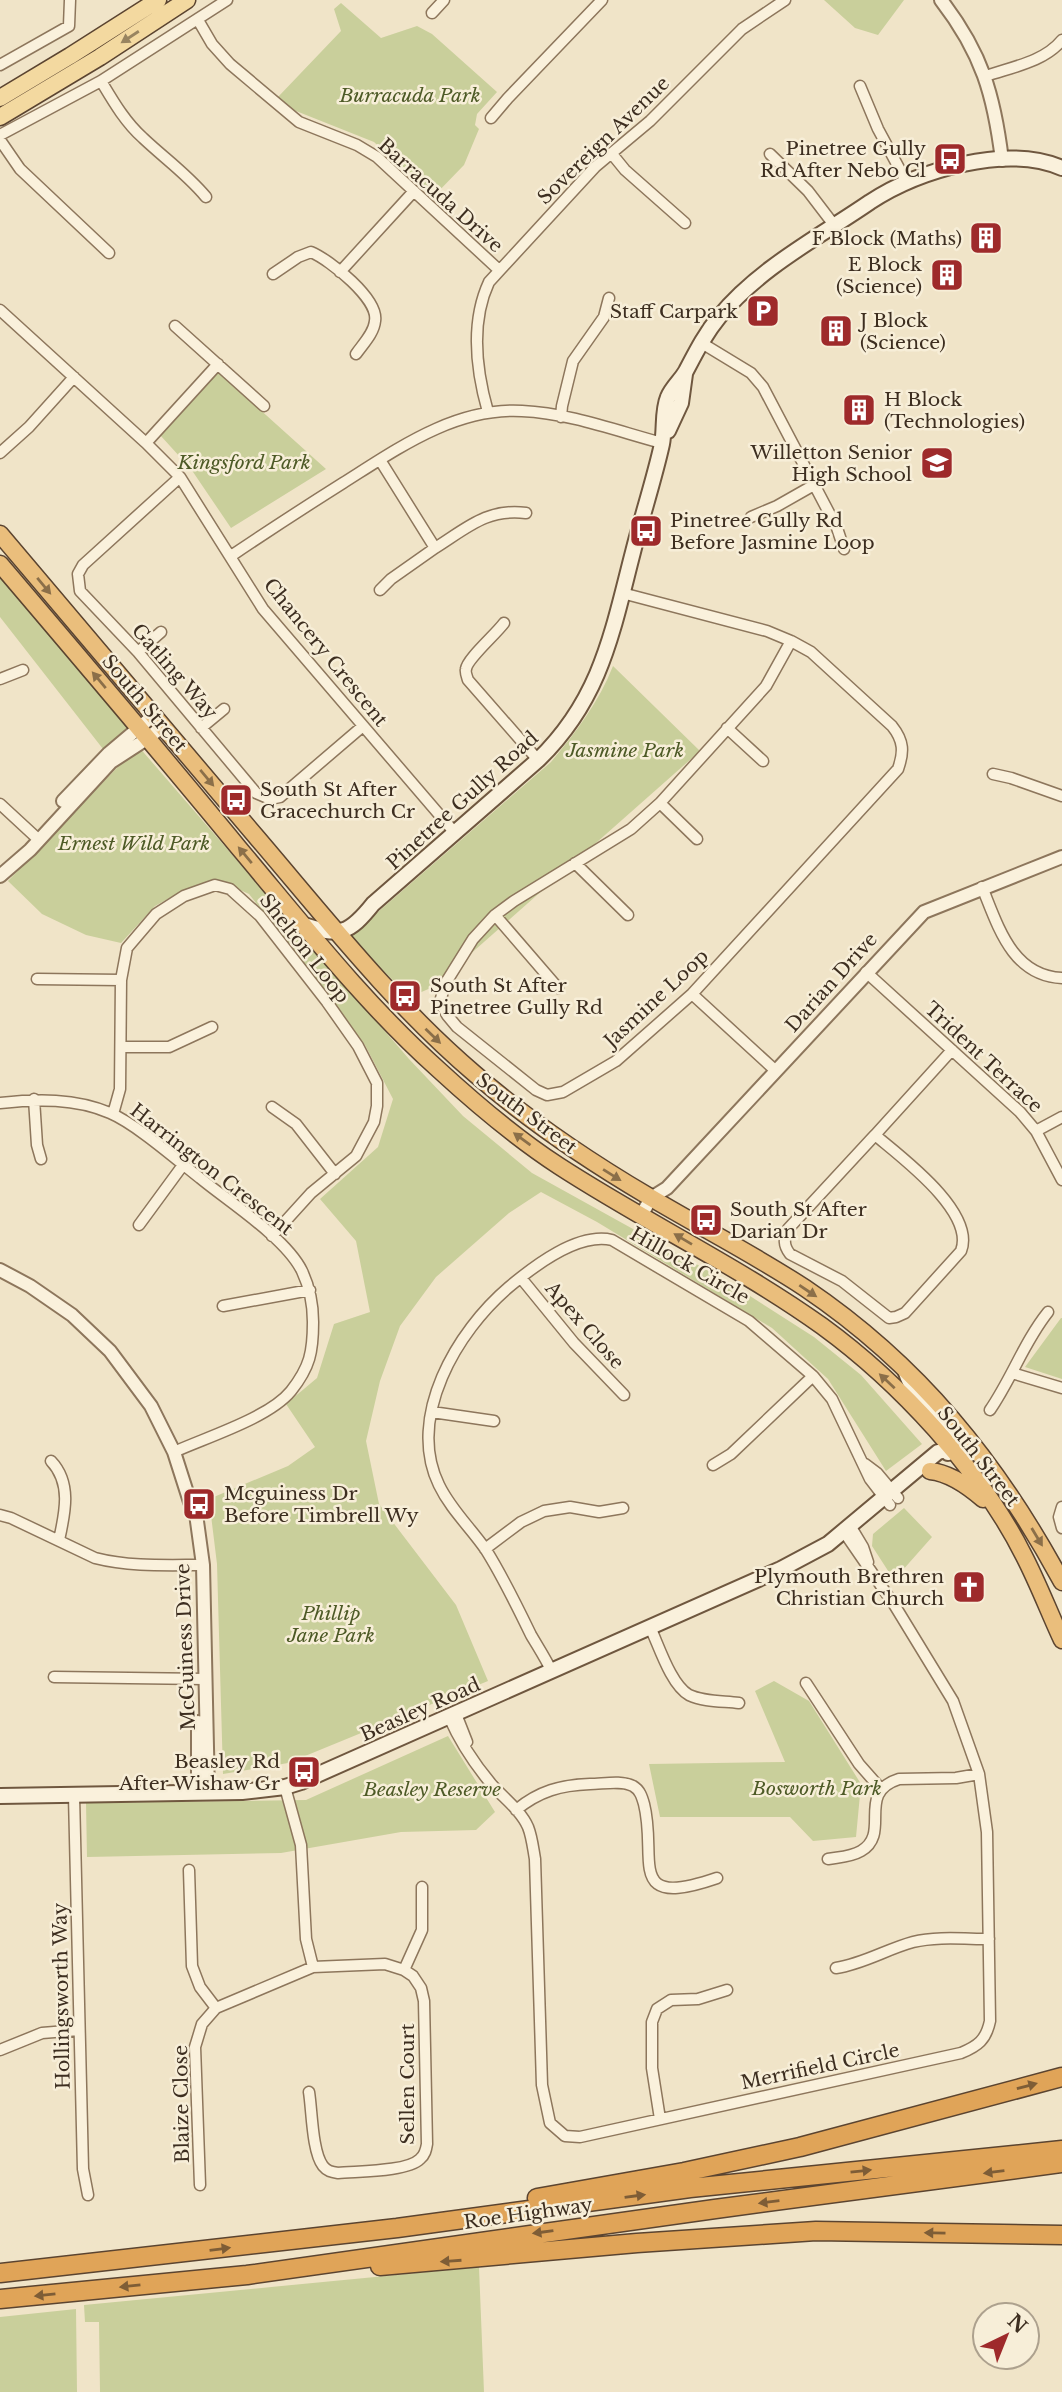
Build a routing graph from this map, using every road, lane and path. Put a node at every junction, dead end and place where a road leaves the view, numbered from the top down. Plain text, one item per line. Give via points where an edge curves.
1 (70, 0) edge
2 (158, 0) edge
3 (187, 0) edge
4 (227, 0) edge
5 (444, 0) edge
6 (602, 0) edge
7 (785, 0) edge
8 (941, 0) edge
9 (432, 13) dead end
10 (198, 20) junction
11 (1062, 40) edge
12 (0, 65) edge
13 (986, 76) junction
14 (101, 81) junction
15 (860, 86) dead end
16 (0, 98) edge
17 (0, 117) edge
18 (491, 118) dead end
19 (0, 135) edge
20 (0, 140) edge
21 (612, 154) junction
22 (770, 154) dead end
23 (1002, 160) junction
24 (1059, 165) edge
25 (906, 181) junction
26 (414, 191) junction
27 (206, 197) dead end
28 (685, 223) dead end
29 (835, 225) junction
30 (109, 253) dead end
31 (499, 270) junction
32 (340, 272) junction
33 (273, 274) dead end
34 (609, 298) dead end
35 (0, 310) edge
36 (175, 326) dead end
37 (701, 342) junction
38 (356, 354) dead end
39 (218, 364) junction
40 (74, 377) junction
41 (264, 406) dead end
42 (488, 412) junction
43 (561, 417) junction
44 (146, 443) junction
45 (662, 443) junction
46 (0, 453) edge
47 (380, 460) junction
48 (180, 477) junction
49 (814, 485) junction
50 (526, 513) dead end
51 (751, 517) dead end
52 (0, 534) edge
53 (435, 548) junction
54 (844, 549) dead end
55 (231, 556) junction
56 (0, 565) edge
57 (380, 590) dead end
58 (622, 593) junction
59 (504, 623) dead end
60 (161, 632) dead end
61 (791, 641) junction
62 (138, 652) junction
63 (23, 670) dead end
64 (0, 679) edge
65 (223, 709) dead end
66 (158, 720) junction
67 (363, 726) junction
68 (201, 728) junction
69 (727, 728) junction
70 (143, 733) junction
71 (538, 760) junction
72 (763, 761) dead end
73 (993, 774) dead end
74 (1062, 796) edge
75 (660, 803) junction
76 (0, 804) edge
77 (455, 833) junction
78 (36, 837) junction
79 (697, 839) dead end
80 (1062, 857) edge
81 (575, 863) junction
82 (0, 876) edge
83 (982, 887) junction
84 (495, 915) junction
85 (628, 915) dead end
86 (304, 925) junction
87 (337, 932) junction
88 (336, 964) junction
89 (866, 972) junction
90 (1062, 978) edge
91 (37, 979) dead end
92 (121, 980) junction
93 (558, 988) dead end
94 (692, 994) junction
95 (212, 1027) dead end
96 (122, 1047) junction
97 (952, 1050) junction
98 (776, 1071) junction
99 (34, 1100) junction
100 (0, 1103) edge
101 (272, 1107) dead end
102 (113, 1114) junction
103 (1062, 1117) edge
104 (1035, 1131) junction
105 (875, 1135) junction
106 (41, 1159) dead end
107 (183, 1165) junction
108 (335, 1174) junction
109 (1062, 1180) edge
110 (656, 1201) junction
111 (646, 1217) junction
112 (139, 1225) dead end
113 (272, 1236) junction
114 (0, 1270) edge
115 (521, 1278) junction
116 (310, 1290) junction
117 (223, 1306) dead end
118 (1048, 1312) dead end
119 (904, 1369) junction
120 (1012, 1373) junction
121 (813, 1376) junction
122 (1062, 1388) edge
123 (624, 1395) dead end
124 (990, 1410) dead end
125 (432, 1412) junction
126 (494, 1421) dead end
127 (951, 1448) junction
128 (174, 1452) junction
129 (983, 1456) junction
130 (51, 1461) dead end
131 (713, 1465) dead end
132 (930, 1471) junction
133 (891, 1498) junction
134 (1062, 1507) edge
135 (623, 1508) dead end
136 (996, 1509) junction
137 (0, 1515) edge
138 (1062, 1528) edge
139 (849, 1533) junction
140 (59, 1541) junction
141 (485, 1549) junction
142 (200, 1565) junction
143 (1062, 1582) edge
144 (650, 1627) junction
145 (1062, 1640) edge
146 (549, 1673) junction
147 (54, 1677) dead end
148 (201, 1679) junction
149 (806, 1683) dead end
150 (739, 1703) dead end
151 (453, 1716) junction
152 (979, 1774) junction
153 (285, 1787) junction
154 (881, 1789) junction
155 (203, 1793) junction
156 (0, 1796) edge
157 (74, 1796) junction
158 (516, 1810) junction
159 (828, 1859) dead end
160 (189, 1870) dead end
161 (717, 1878) dead end
162 (422, 1887) dead end
163 (989, 1938) junction
164 (313, 1967) junction
165 (836, 1968) dead end
166 (404, 1970) junction
167 (727, 1990) dead end
168 (216, 2008) junction
169 (79, 2030) junction
170 (0, 2050) edge
171 (1062, 2077) edge
172 (309, 2092) dead end
173 (660, 2119) junction
174 (1062, 2150) edge
175 (1062, 2164) edge
176 (200, 2185) dead end
177 (88, 2195) dead end
178 (397, 2228) junction
179 (1059, 2236) edge
180 (0, 2273) edge
181 (247, 2275) junction
182 (0, 2300) edge

1 - 12 street via 69,26
2 - 16 main road
3 -> 17 main road
4 - 10 street
5 - 9 street
6 - 18 street
7 - 21 street, Sovereign Avenue via 742,29
8 - 13 street
10 - 14 street
10 - 26 street, Barracuda Drive via 230,64 299,122 369,151
11 - 13 street via 1043,56
13 - 23 street
14 - 19 street
14 - 27 street via 141,137
15 - 25 street
20 - 30 street via 20,169
21 - 28 street
21 - 31 street, Sovereign Avenue
22 - 29 street
23 - 24 main road, Pinetree Gully Road
23 - 25 main road, Pinetree Gully Road via 952,166
25 - 29 main road, Pinetree Gully Road
26 - 31 street, Barracuda Drive
26 - 32 street
29 - 37 main road, Pinetree Gully Road via 753,282
31 - 42 street, Sovereign Avenue via 481,299 476,324
32 - 33 street via 311,252
32 - 38 street via 375,309 376,322
34 - 43 street via 604,317 573,361
35 - 40 street, Chancery Crescent
36 - 39 street
37 - 45 main road, Pinetree Gully Road via 667,399
37 - 49 street via 751,373 763,387
39 - 41 street
39 - 44 street
40 - 44 street, Chancery Crescent
40 - 46 street
42 - 43 street
42 - 47 street via 442,426
43 - 45 street
44 - 48 street, Chancery Crescent
45 - 58 main road, Pinetree Gully Road
47 - 53 street
47 - 55 street
48 - 55 street, Chancery Crescent
48 - 62 street, Gatling Way via 78,574 80,591
49 - 51 street
49 - 54 street
50 - 53 street via 507,510 483,518
52 -> 66 highway, South Street
53 - 57 street
55 - 67 street, Chancery Crescent via 262,609
70 -> 56 highway, South Street
58 - 61 street, Jasmine Loop
58 - 71 main road, Pinetree Gully Road via 607,652 591,690 566,731
59 - 71 street via 465,670 468,680
60 - 62 street
61 - 69 street, Jasmine Loop via 766,686
61 - 94 street, Jasmine Loop via 811,652 892,726 899,734 903,756 898,769
62 - 68 street, Gatling Way
63 - 64 street
65 - 68 street
66 - 70 street
66 -> 87 highway, South Street
67 - 68 street, Gatling Way via 280,797 270,799 256,793
67 - 77 street, Chancery Crescent
69 - 72 street
69 - 75 street, Jasmine Loop
70 - 78 street
86 -> 70 highway, South Street
71 - 77 main road, Pinetree Gully Road
73 - 74 street
75 - 79 street
75 - 81 street, Jasmine Loop via 631,829
76 - 78 street
77 - 87 main road, Pinetree Gully Road via 373,904 359,908
78 - 82 street
80 - 83 street, Darian Drive
81 - 84 street, Jasmine Loop
81 - 85 street
83 - 89 street, Darian Drive via 924,912
83 - 90 street via 1004,942 1035,972
84 - 93 street
84 - 94 street, Jasmine Loop via 473,939 445,984 440,1002 457,1027 547,1095 562,1092 616,1061
86 - 87 main road
86 - 88 highway, South Street
87 - 88 main road
87 -> 110 highway, South Street via 400,1003 476,1076 548,1132
111 -> 88 highway, South Street via 557,1165 502,1124 415,1048
89 - 97 street, Trident Terrace
89 - 98 street, Darian Drive
91 - 92 street
92 - 96 street, Shelton Loop
92 - 108 street, Shelton Loop via 127,948 156,914 184,895 215,884 242,898 327,1002 377,1083 377,1106 367,1138 356,1156
94 - 98 street
95 - 96 street via 169,1047
96 - 102 street, Shelton Loop
97 - 104 street, Trident Terrace
97 - 105 street
98 - 110 street, Darian Drive
99 - 100 street, Harrington Crescent
99 - 102 street, Harrington Crescent via 85,1104
99 - 106 street
101 - 108 street via 296,1124
102 - 107 street, Harrington Crescent
103 - 104 street
104 - 109 street, Trident Terrace
105 - 105 street via 784,1238 790,1254 842,1281 889,1318 905,1313 964,1243 935,1186
107 - 112 street
107 - 113 street, Harrington Crescent
108 - 113 street, Shelton Loop
110 - 111 street, Darian Drive
110 -> 119 highway, South Street via 807,1290
127 -> 111 highway, South Street via 909,1402 823,1327
113 - 116 street, Harrington Crescent via 301,1268
114 - 128 street, McGuiness Drive via 72,1315 110,1351 147,1400
115 - 121 street, Hillock Circle via 592,1238 612,1240 749,1321
115 - 123 street, Apex Close
115 - 125 street, Hillock Circle via 499,1295 464,1336 442,1377
116 - 117 street
116 - 128 street, Harrington Crescent via 313,1351 290,1392 261,1413
118 - 120 street via 1032,1331
119 - 127 main road via 916,1395 949,1432
119 - 129 highway, South Street
120 - 122 street
120 - 124 street
121 - 131 street via 731,1454
121 - 133 street, Hillock Circle via 832,1399 870,1479
125 - 126 street
125 - 141 street, Hillock Circle via 428,1438 438,1483
127 - 129 main road
127 - 132 main road, Beasley Road
127 - 133 main road, Beasley Road via 938,1452
127 - 136 highway, South Street
128 - 142 street, McGuiness Drive via 196,1514
129 -> 143 highway, South Street
130 - 140 street via 60,1471 65,1492
132 - 133 main road, Beasley Road
132 - 136 highway via 960,1482
133 - 139 main road, Beasley Road
134 - 138 street
135 - 141 street via 544,1511
136 - 145 highway, South Street via 1023,1553
137 - 140 street
139 - 144 main road, Beasley Road via 840,1544 828,1544
139 - 152 street, Merrifield Circle via 953,1701
140 - 142 street via 121,1564
141 - 146 street, Hillock Circle
142 - 148 street, McGuiness Drive
144 - 146 main road, Beasley Road
144 - 150 street via 676,1683 687,1694
146 - 151 main road, Beasley Road
147 - 148 street
148 - 155 street, McGuiness Drive
149 - 154 street via 859,1764
151 - 153 main road, Beasley Road
151 - 158 street, Merrifield Circle via 472,1759
152 - 154 street via 899,1779
152 - 163 street, Merrifield Circle via 988,1832
153 - 155 main road, Beasley Road
153 - 164 street via 301,1845 306,1939
154 - 159 street via 874,1803 872,1841 854,1854
155 - 157 main road, Beasley Road
156 - 157 main road, Beasley Road
157 - 169 street, Hollingsworth Way
158 - 161 street via 552,1788 633,1786 641,1794 646,1814 649,1872 659,1885 674,1889
158 - 173 street, Merrifield Circle via 527,1825 535,1859 541,2073 550,2123 572,2138
160 - 168 street via 192,1966
162 - 166 street via 422,1930
163 - 165 street via 914,1942
163 - 173 street, Merrifield Circle via 990,2021 987,2035 977,2047
164 - 166 street via 385,1964
164 - 168 street
166 - 172 street, Sellen Court via 421,1988 424,2001 426,2153 407,2166 338,2174 328,2171 317,2154
167 - 173 street via 698,1999 671,2000 657,2009 652,2022 652,2068
168 - 176 street, Blaize Close via 202,2024 195,2047
169 - 170 street via 42,2033
169 - 177 street, Hollingsworth Way via 83,2169
178 -> 171 highway via 800,2147
178 -> 174 highway, Roe Highway via 690,2188
175 -> 181 highway, Roe Highway
180 -> 178 highway, Roe Highway
179 -> 181 highway via 816,2231
181 -> 182 highway, Roe Highway

